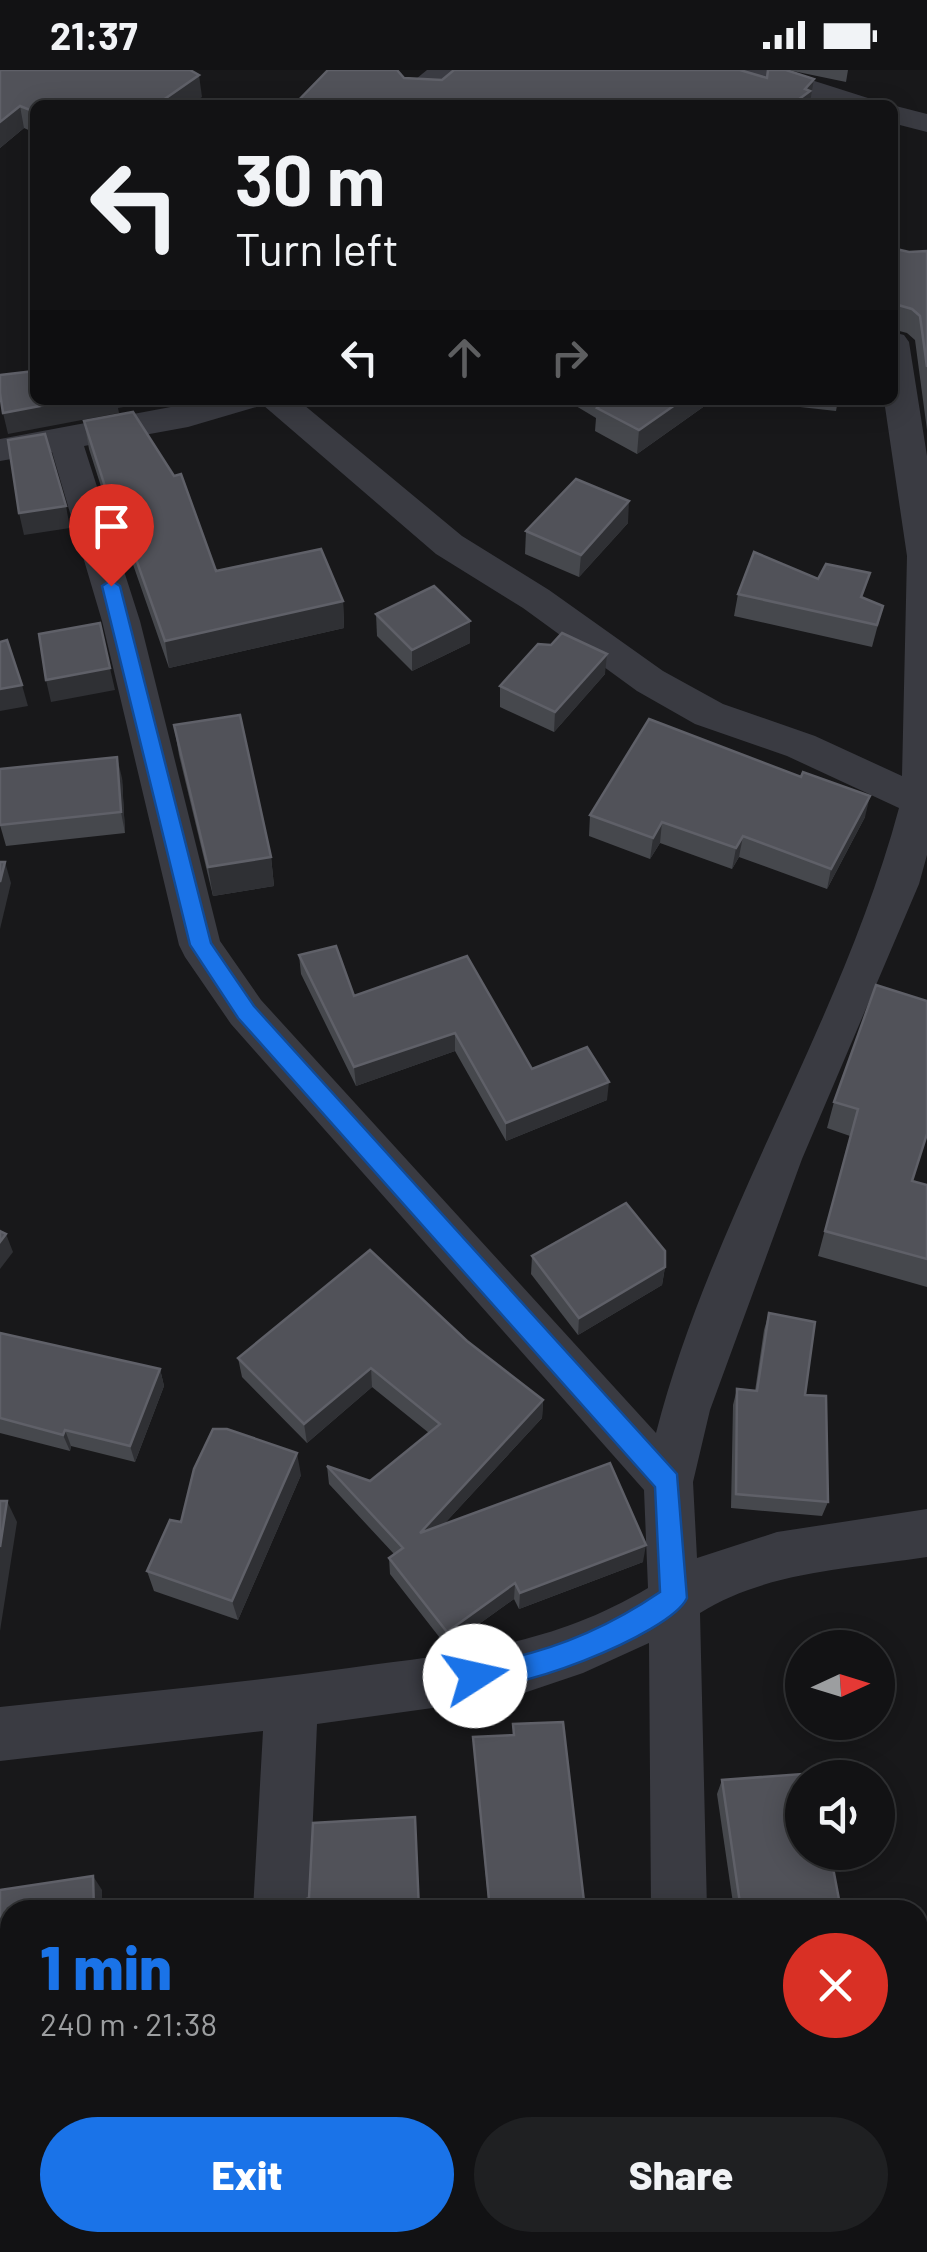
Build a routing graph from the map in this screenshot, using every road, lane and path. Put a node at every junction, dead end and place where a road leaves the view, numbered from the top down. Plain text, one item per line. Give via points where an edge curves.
1 (446, 70) edge
2 (750, 70) edge
3 (415, 92) edge
4 (867, 99) edge
5 (898, 116) edge
6 (927, 123) edge
7 (898, 381) edge
8 (226, 405) edge
9 (283, 405) edge
10 (65, 438) junction
11 (0, 450) edge
12 (924, 803) edge
13 (668, 1482) junction
14 (927, 1533) edge
15 (674, 1598) junction
16 (291, 1702) junction
17 (0, 1734) edge
18 (281, 1900) edge
19 (678, 1900) edge

1 - 3 street
2 - 4 street
5 - 6 street
7 - 12 street via 925,556
8 - 10 street
9 - 12 street via 449,545 650,681 709,714 831,758
10 - 11 street
10 - 13 street via 121,621 200,945 246,1012
12 - 13 street via 899,884 724,1302
13 - 15 street
14 - 15 street via 777,1556 718,1573
15 - 16 street via 583,1648 512,1671
15 - 19 street
16 - 17 street
16 - 18 street

